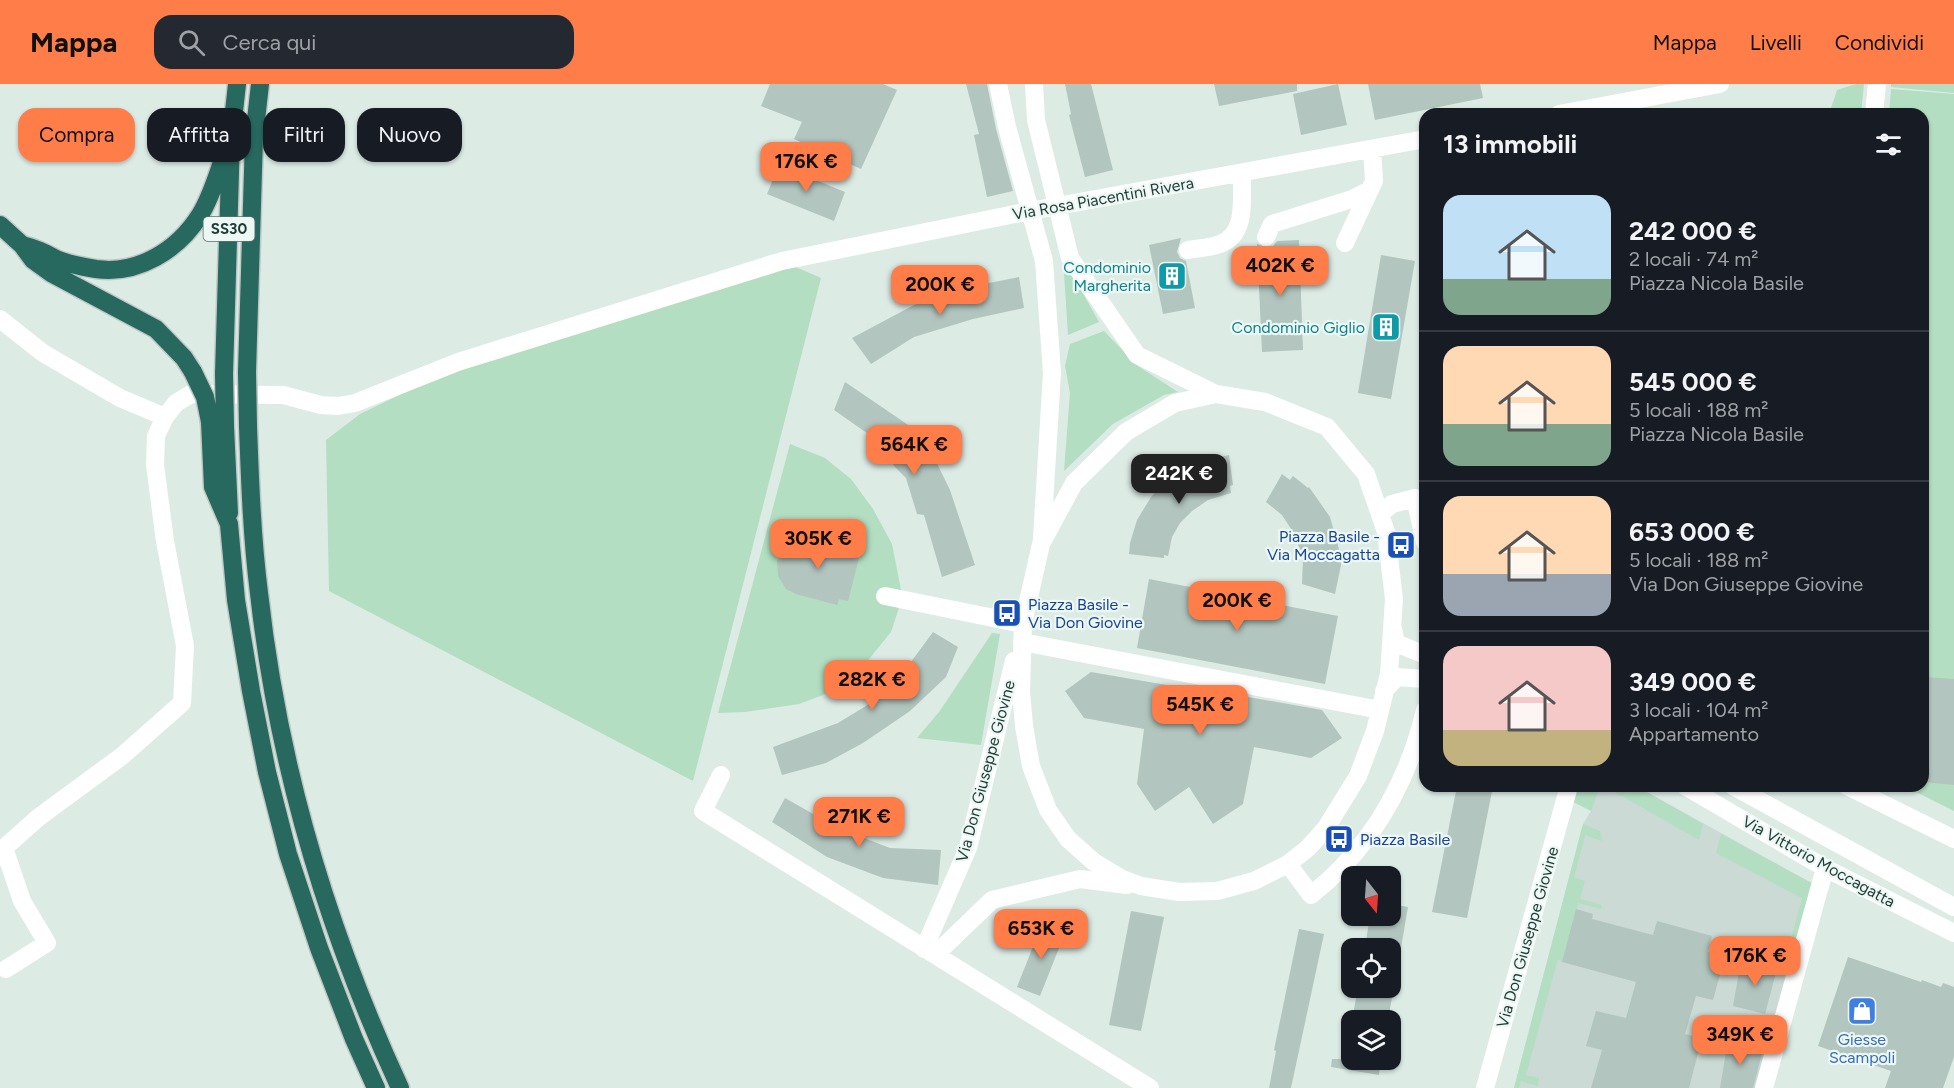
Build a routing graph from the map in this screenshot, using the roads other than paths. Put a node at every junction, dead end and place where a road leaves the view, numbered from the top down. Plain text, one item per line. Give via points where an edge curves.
1 (237, 84) edge
2 (260, 84) edge
3 (998, 84) edge
4 (1034, 84) edge
5 (1720, 84) edge
6 (1877, 84) edge
7 (234, 108) edge
8 (1594, 108) edge
9 (1875, 108) edge
10 (1419, 140) edge
11 (1372, 149) junction
12 (222, 162) edge
13 (230, 162) edge
14 (1242, 173) junction
15 (1370, 190) junction
16 (1058, 207) junction
17 (1030, 211) junction
18 (0, 225) edge
19 (1266, 237) dead end
20 (1345, 243) dead end
21 (22, 245) junction
22 (1188, 250) dead end
23 (0, 319) edge
24 (1216, 394) junction
25 (165, 417) junction
26 (217, 424) junction
27 (1380, 514) junction
28 (1419, 516) edge
29 (1041, 544) junction
30 (885, 596) dead end
31 (1392, 625) junction
32 (1022, 633) junction
33 (1419, 653) edge
34 (1419, 679) edge
35 (1382, 701) junction
36 (1419, 730) edge
37 (721, 775) dead end
38 (1567, 792) edge
39 (1695, 792) edge
40 (1744, 792) edge
41 (1859, 792) edge
42 (1954, 839) edge
43 (1288, 864) junction
44 (1825, 868) junction
45 (1141, 886) junction
46 (1954, 907) edge
47 (1954, 933) edge
48 (930, 952) junction
49 (6, 969) dead end
50 (376, 1088) edge
51 (400, 1088) edge
52 (1150, 1088) edge
53 (1487, 1088) edge
54 (1764, 1088) edge

1 - 7 highway, SS30
2 - 51 highway, SS30, bridge via 254,138 247,372 259,594 272,685 306,834 339,940
3 - 17 street
4 - 16 street via 1036,120
5 - 8 street
6 - 9 street
10 - 11 street, Via Rosa Piacentini Rivera
11 - 14 street, Via Rosa Piacentini Rivera
11 - 15 street via 1374,181
12 - 21 highway via 201,214 184,235 148,262 97,269 58,260 40,249
13 - 26 highway, SS30, bridge via 224,374
14 - 16 street, Via Rosa Piacentini Rivera
14 - 22 street via 1241,224 1233,236 1221,244
15 - 19 street via 1272,224
15 - 20 street
16 - 17 street, Via Rosa Piacentini Rivera
16 - 24 street via 1070,258 1137,355
17 - 25 street, Via Rosa Piacentini Rivera via 782,261 458,362 355,403 321,405 283,395 191,394 176,403
17 - 29 street via 1044,261 1052,373
18 - 21 highway
21 - 26 highway, bridge via 33,260 51,273 156,329 193,372
23 - 25 street via 52,359 120,398
24 - 27 street via 1265,402 1327,427 1366,474
24 - 29 street via 1175,403 1126,432 1074,483
25 - 49 street via 156,436 155,465 185,646 182,703 122,756 4,848 22,902 47,943
26 - 50 highway, SS30 via 236,600 267,772 288,854 319,948
27 - 28 street via 1392,504 1415,498
27 - 31 street via 1395,599
29 - 32 street
30 - 32 street
31 - 33 street via 1396,643
31 - 35 street via 1389,674
32 - 35 street
32 - 45 street via 1025,735 1031,766 1048,810 1081,852 1115,875
32 - 48 street, Via Don Giuseppe Giovine via 968,848
34 - 35 street via 1397,677
35 - 43 street via 1363,764 1340,808 1318,838
36 - 43 street via 1394,795 1350,861 1311,895
37 - 48 street via 703,811
38 - 53 street, Via Don Giuseppe Giovine
39 - 44 street, Via Vittorio Moccagatta
40 - 46 street, Via Vittorio Moccagatta
41 - 42 street
43 - 45 street via 1254,881 1217,891 1179,892
44 - 47 street, Via Vittorio Moccagatta
44 - 54 street
45 - 48 street via 1080,879 992,900
48 - 52 street

